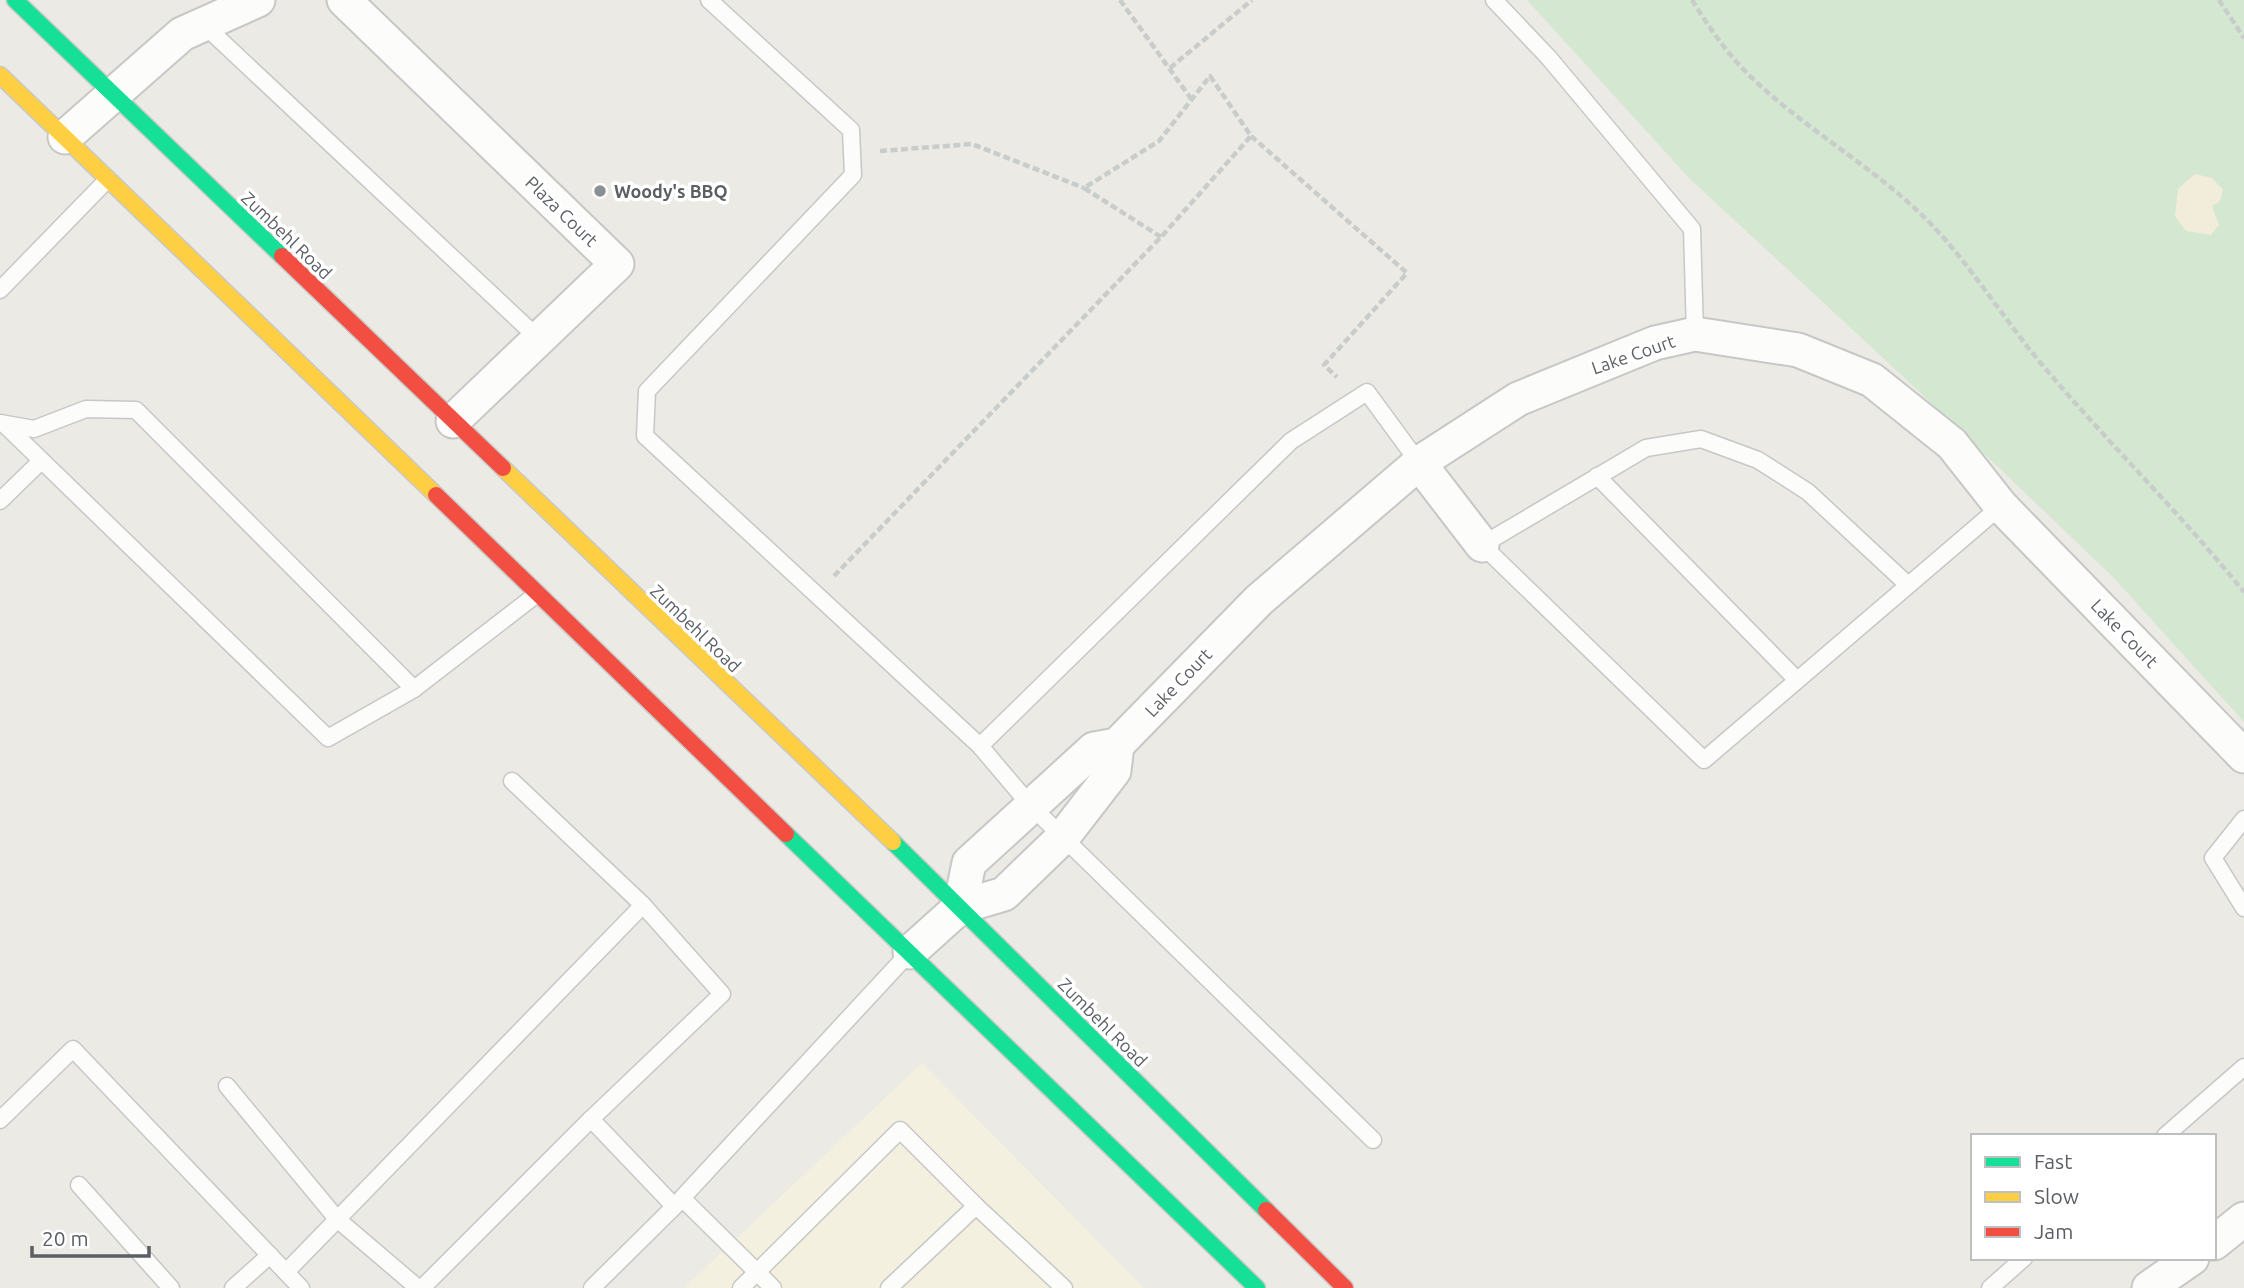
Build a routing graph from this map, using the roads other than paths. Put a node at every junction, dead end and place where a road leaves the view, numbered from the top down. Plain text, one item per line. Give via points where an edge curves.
1 (15, 0) edge
2 (258, 0) edge
3 (344, 0) edge
4 (709, 0) edge
5 (1494, 0) edge
6 (204, 25) junction
7 (0, 75) edge
8 (113, 95) junction
9 (65, 137) junction
10 (108, 178) junction
11 (0, 290) edge
12 (1695, 334) junction
13 (539, 339) junction
14 (453, 421) junction
15 (2, 423) edge
16 (41, 461) junction
17 (1419, 463) junction
18 (1597, 476) junction
19 (0, 501) edge
20 (2001, 506) junction
21 (1482, 545) junction
22 (1907, 583) junction
23 (538, 592) junction
24 (1797, 680) junction
25 (414, 689) junction
26 (1117, 745) junction
27 (980, 746) junction
28 (2244, 756) edge
29 (512, 781) dead end
30 (1030, 805) junction
31 (2244, 820) edge
32 (1063, 837) junction
33 (643, 905) junction
34 (960, 907) junction
35 (2244, 908) edge
36 (910, 952) junction
37 (2244, 1068) edge
38 (227, 1086) dead end
39 (591, 1119) junction
40 (0, 1120) edge
41 (2167, 1134) edge
42 (1373, 1140) dead end
43 (79, 1185) dead end
44 (678, 1202) junction
45 (976, 1206) junction
46 (337, 1219) junction
47 (2244, 1219) edge
48 (2216, 1241) edge
49 (270, 1255) junction
50 (2022, 1260) edge
51 (2189, 1260) edge
52 (286, 1272) junction
53 (758, 1273) junction
54 (171, 1288) edge
55 (233, 1288) edge
56 (301, 1288) edge
57 (420, 1288) edge
58 (592, 1288) edge
59 (741, 1288) edge
60 (773, 1288) edge
61 (889, 1288) edge
62 (1064, 1288) edge
63 (1256, 1288) edge
64 (1345, 1288) edge
65 (1990, 1288) edge
66 (2149, 1288) edge

1 - 8 main road, Zumbehl Road
2 - 6 street
3 - 13 street, Plaza Court via 617,264
4 - 27 lane via 852,130 853,175 647,391 645,436
5 - 12 lane via 1549,58 1692,229
6 - 8 street via 182,34
6 - 13 lane
7 - 9 main road
8 - 9 street
8 - 14 main road, Zumbehl Road
9 - 10 main road
10 - 11 lane
10 - 23 main road
12 - 17 street, Lake Court via 1655,343 1518,399
12 - 20 street, Lake Court via 1798,350 1872,380 1952,444
13 - 14 street, Plaza Court
14 - 34 main road, Zumbehl Road
15 - 16 lane
15 - 25 lane via 34,429 86,409 136,410
16 - 19 lane
16 - 25 lane via 328,738
17 - 21 street
17 - 26 street, Lake Court via 1259,600
17 - 27 lane via 1367,392 1291,441
18 - 21 lane
18 - 22 lane via 1646,448 1701,439 1758,460 1808,492
18 - 24 lane
20 - 22 lane
20 - 28 street, Lake Court
21 - 24 lane via 1704,760
22 - 24 lane
23 - 25 lane
23 - 36 main road
26 - 30 street, Lake Court via 1094,749
26 - 32 street via 1114,771
27 - 30 lane
29 - 33 lane
30 - 32 lane
30 - 34 street, Lake Court via 969,863
31 - 35 lane via 2213,858
32 - 34 street via 1004,894
32 - 42 lane
33 - 39 lane via 722,994
33 - 46 lane
34 - 36 street
34 - 64 main road, Zumbehl Road
36 - 44 lane
36 - 63 main road
37 - 41 lane
38 - 46 lane
39 - 44 lane
39 - 57 lane
40 - 49 lane via 73,1049
43 - 54 lane
44 - 53 lane
44 - 58 lane
45 - 53 lane via 900,1130
45 - 61 lane
45 - 62 lane
46 - 52 lane
46 - 57 lane
47 - 48 street
49 - 52 lane
49 - 55 lane
50 - 65 lane
51 - 66 street
52 - 56 lane
53 - 59 lane
53 - 60 lane

